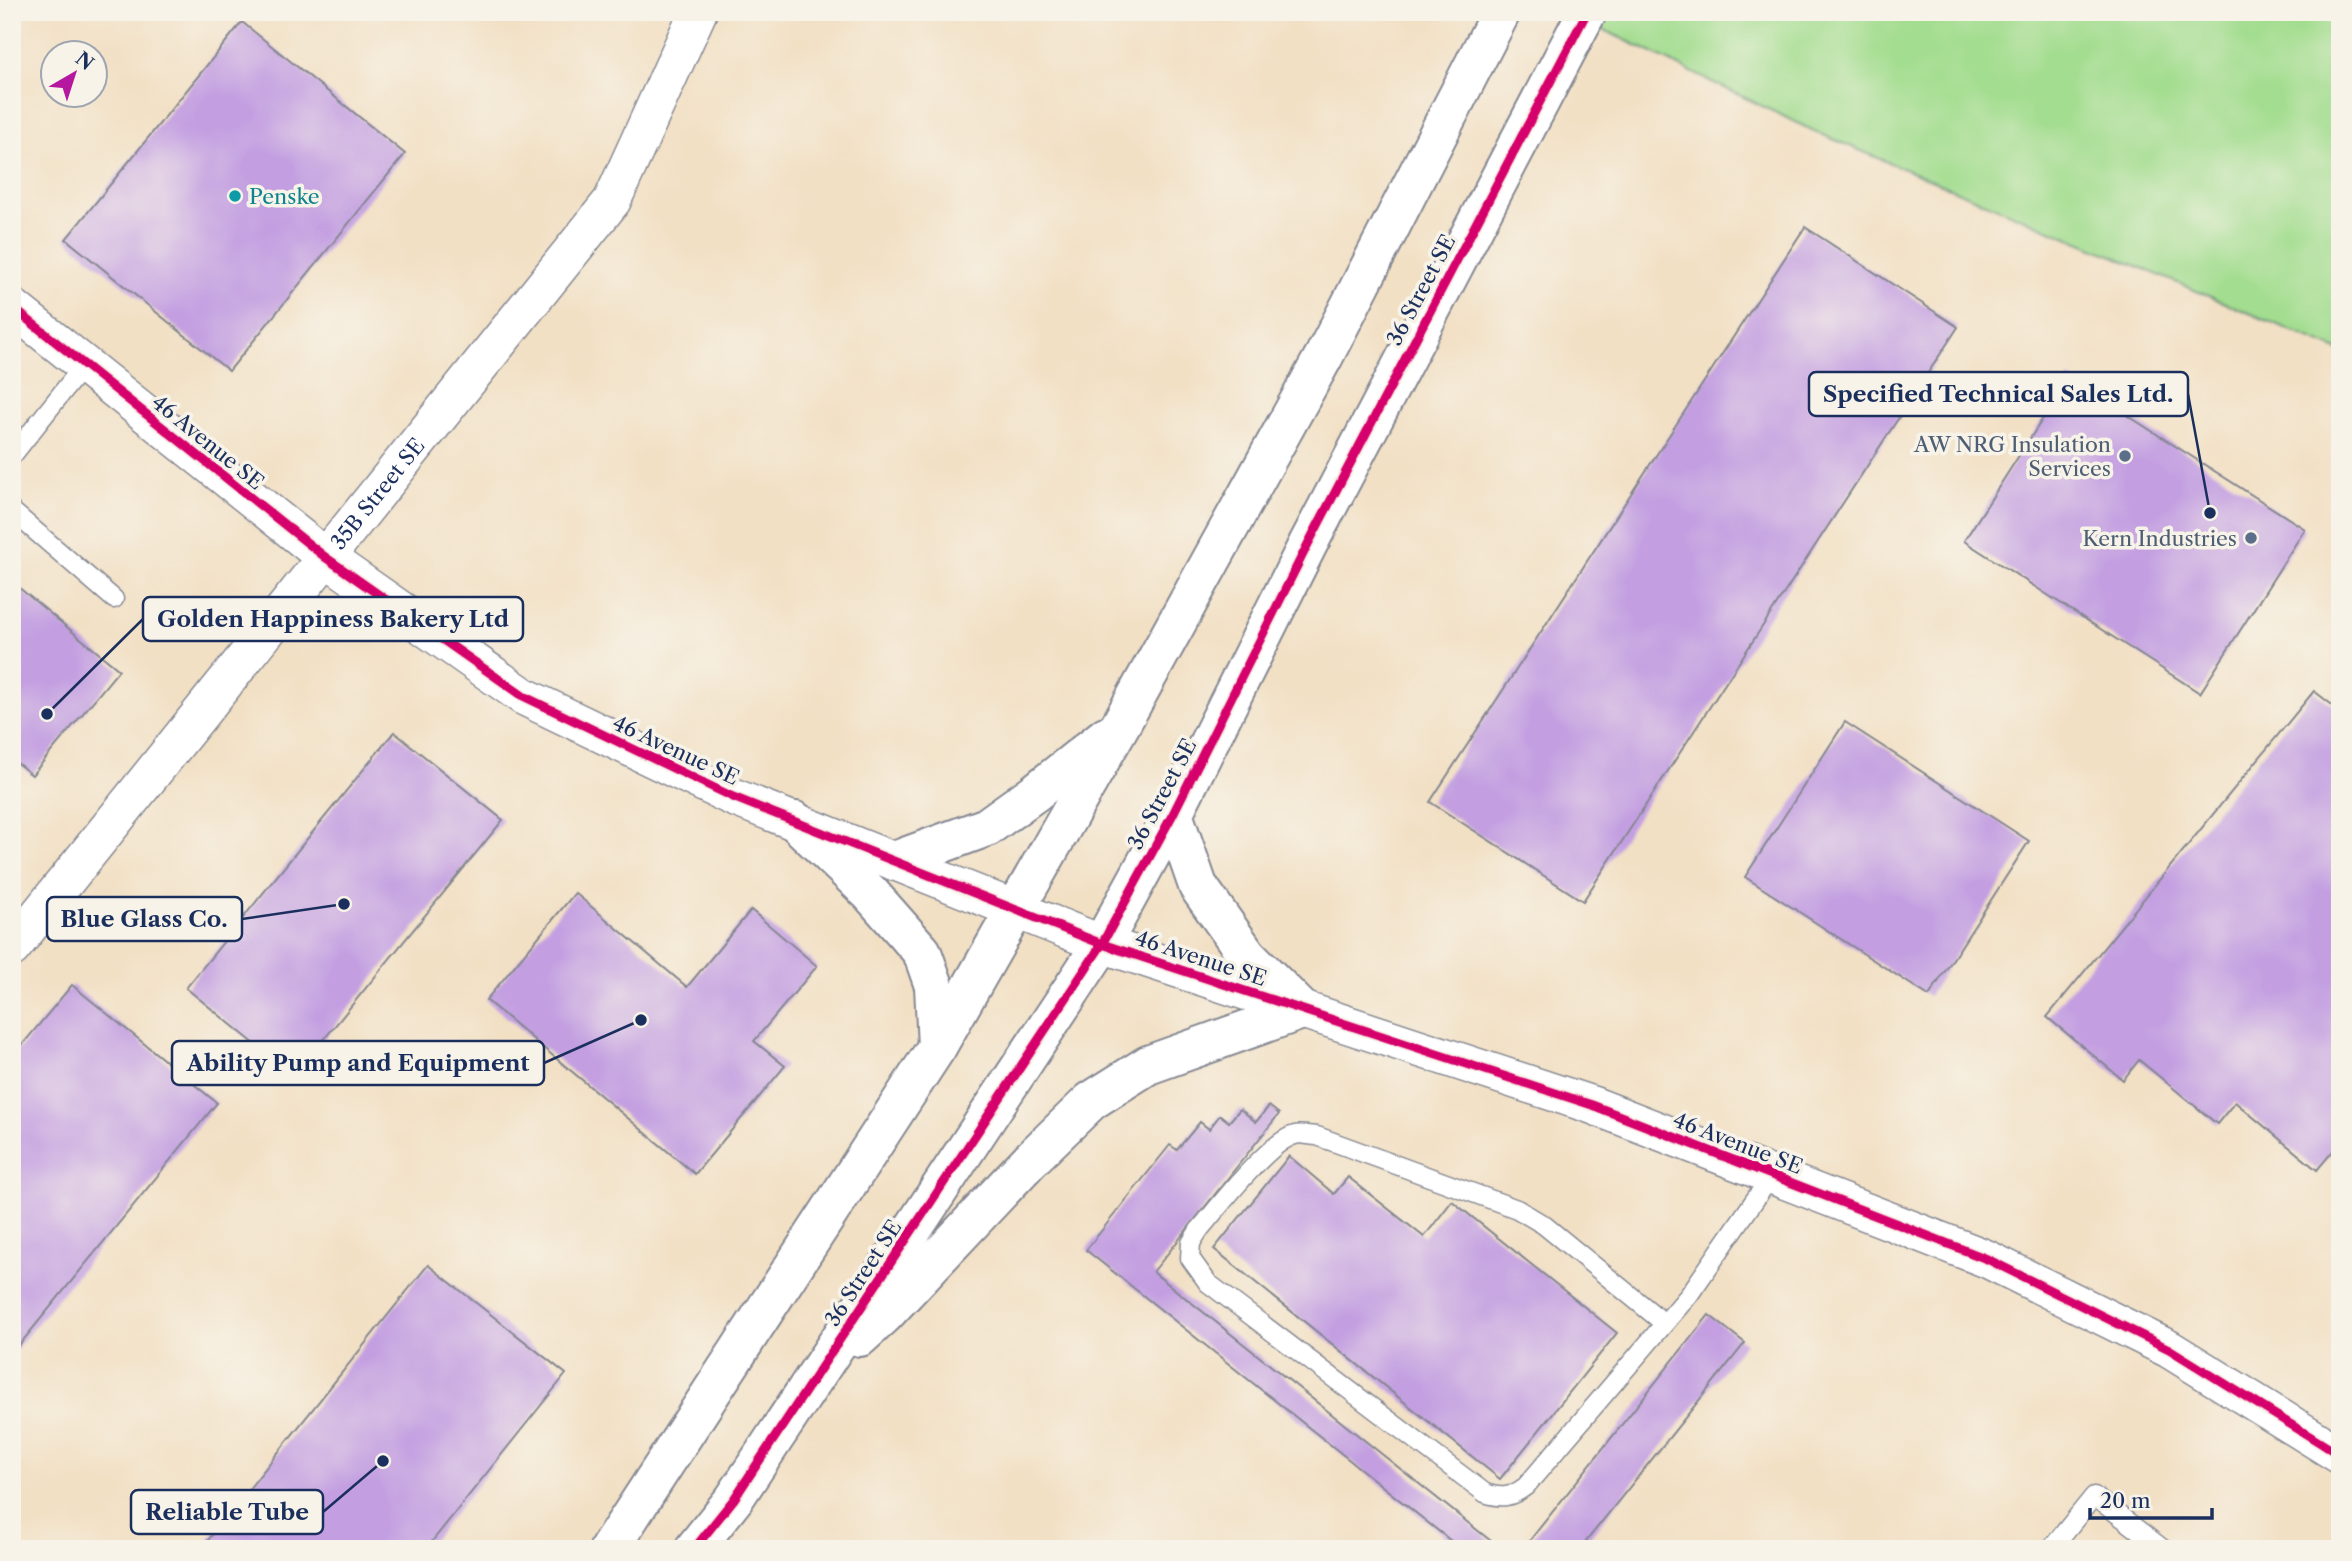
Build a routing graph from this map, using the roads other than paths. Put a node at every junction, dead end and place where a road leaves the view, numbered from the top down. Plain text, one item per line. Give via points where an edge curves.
1 (698, 12) edge
2 (1501, 12) edge
3 (1587, 12) edge
4 (12, 307) edge
5 (84, 365) junction
6 (12, 456) edge
7 (12, 511) edge
8 (325, 558) junction
9 (114, 598) dead end
10 (1121, 723) junction
11 (1173, 814) junction
12 (795, 821) junction
13 (894, 861) junction
14 (1015, 909) junction
15 (1102, 944) junction
16 (12, 948) edge
17 (1302, 1010) junction
18 (937, 1047) junction
19 (1772, 1175) junction
20 (1664, 1323) junction
21 (818, 1373) junction
22 (2340, 1455) edge
23 (609, 1549) edge
24 (694, 1549) edge
25 (2051, 1549) edge
26 (2163, 1549) edge

1 - 8 street, 35B Street SE via 612,201
2 - 10 street via 1324,356
3 - 11 street, 36 Street SE via 1308,544
4 - 5 street, 46 Avenue SE
5 - 6 lane
5 - 8 street, 46 Avenue SE
7 - 9 lane
8 - 12 street, 46 Avenue SE via 523,696 733,797
8 - 16 street, 35B Street SE
10 - 13 street via 987,827
10 - 14 street
11 - 15 street, 36 Street SE
11 - 17 street via 1198,886 1247,955
12 - 13 street, 46 Avenue SE
12 - 18 street via 870,893 922,952 933,986
13 - 14 street, 46 Avenue SE
14 - 15 street, 46 Avenue SE
14 - 18 street
15 - 17 street, 46 Avenue SE
15 - 21 street, 36 Street SE
17 - 19 street, 46 Avenue SE via 1592,1105
17 - 21 street via 1149,1065 1091,1101 884,1315
18 - 23 street
19 - 20 lane via 1689,1295
19 - 22 street, 46 Avenue SE via 1999,1265 2169,1349
20 - 20 lane via 1525,1486 1515,1495 1500,1498 1485,1493 1208,1283 1190,1258 1191,1243 1282,1141 1296,1134 1317,1136 1517,1209 1544,1225
21 - 24 street, 36 Street SE via 734,1499
25 - 26 lane via 2094,1496

